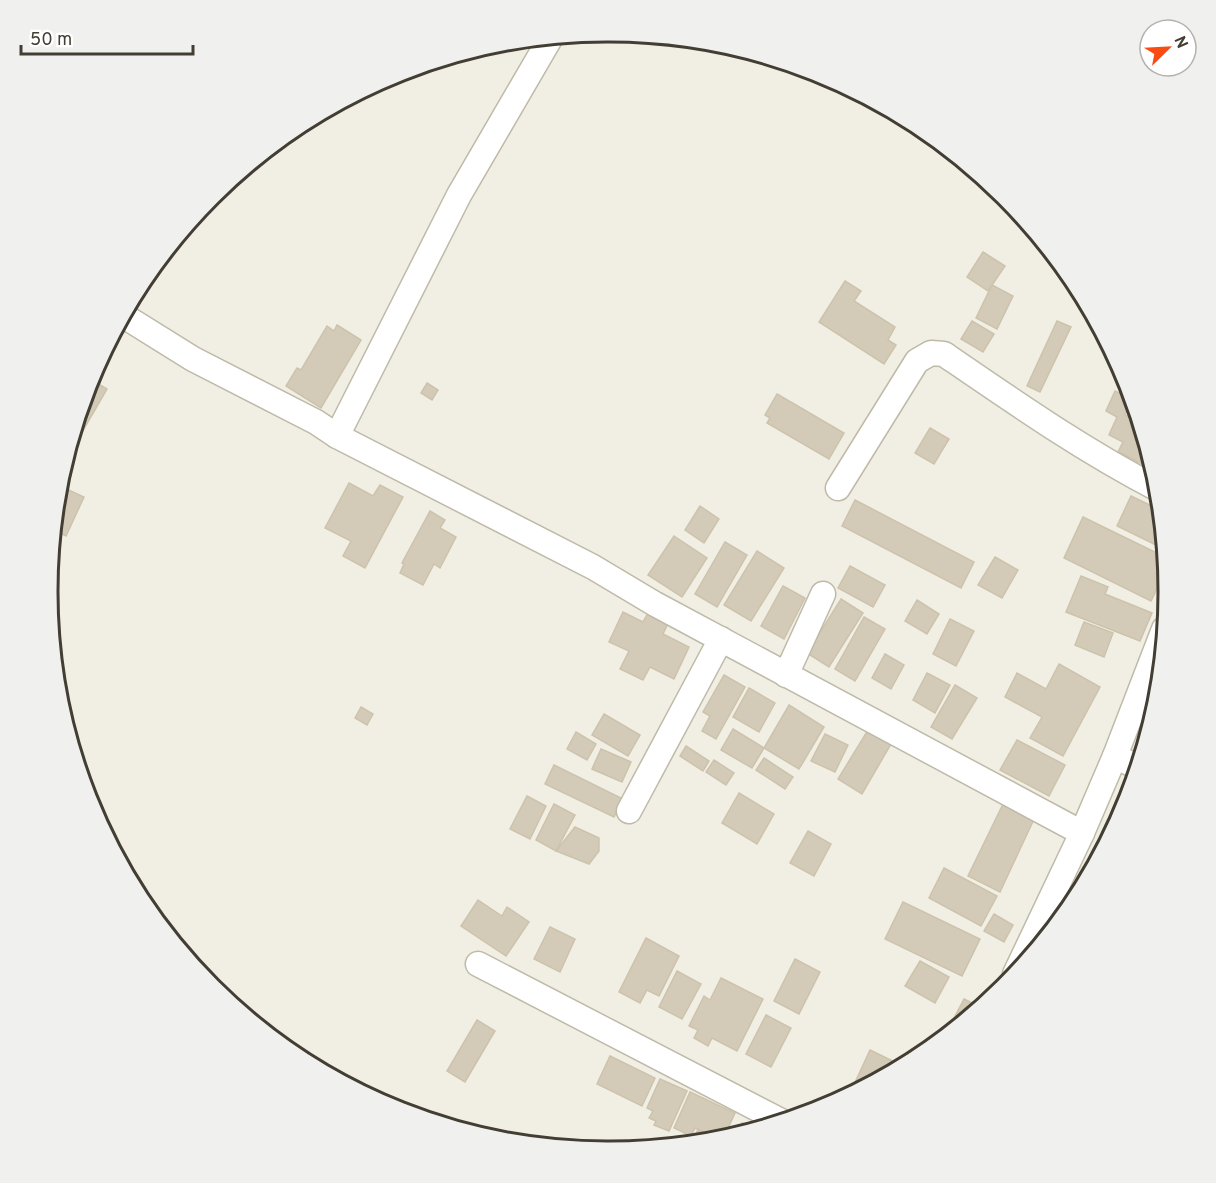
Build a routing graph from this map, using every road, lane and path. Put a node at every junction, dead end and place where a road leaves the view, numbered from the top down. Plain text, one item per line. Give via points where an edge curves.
1 (546, 46) edge
2 (130, 320) edge
3 (337, 436) junction
4 (1147, 483) edge
5 (838, 488) dead end
6 (823, 594) dead end
7 (721, 639) junction
8 (1154, 656) edge
9 (786, 675) junction
10 (1115, 756) junction
11 (1130, 763) edge
12 (629, 811) dead end
13 (1082, 833) junction
14 (1029, 944) edge
15 (478, 964) dead end
16 (771, 1116) edge

1 - 3 street via 459,195
2 - 3 street via 193,359
3 - 7 street via 593,567
4 - 5 street via 1052,428 944,354 931,353 917,361
6 - 9 street
7 - 9 street
7 - 12 street
8 - 10 street
9 - 13 street
10 - 11 street
10 - 13 street
13 - 14 street
15 - 16 street

